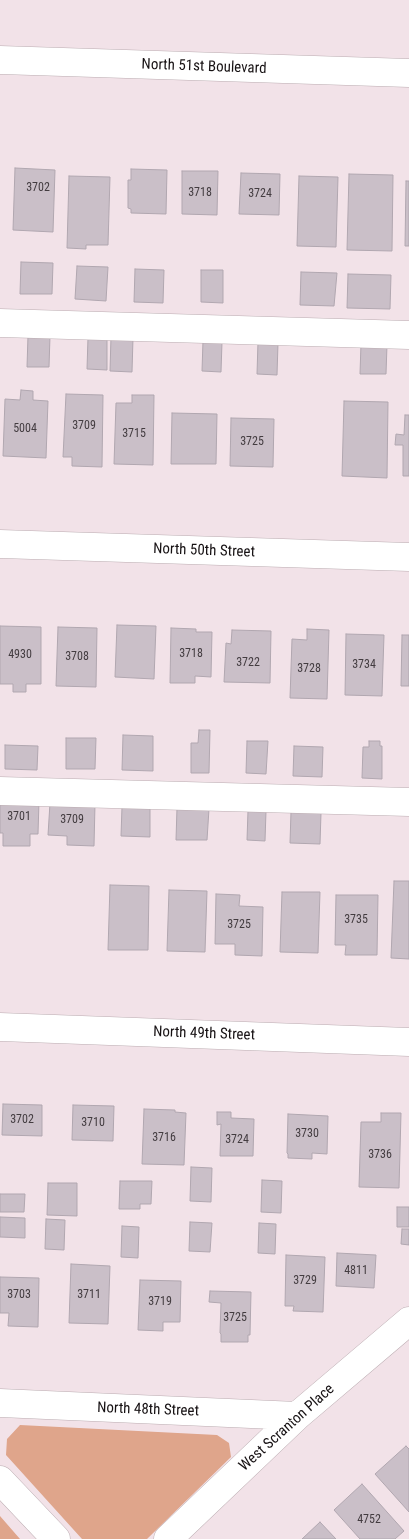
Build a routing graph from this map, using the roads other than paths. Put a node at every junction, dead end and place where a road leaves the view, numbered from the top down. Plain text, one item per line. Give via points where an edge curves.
1 (0, 60) edge
2 (409, 74) edge
3 (0, 323) edge
4 (409, 335) edge
5 (0, 544) edge
6 (409, 557) edge
7 (0, 791) edge
8 (409, 802) edge
9 (0, 1026) edge
10 (409, 1042) edge
11 (409, 1321) edge
12 (0, 1403) edge
13 (297, 1416) junction
14 (0, 1480) edge
15 (56, 1539) edge
16 (168, 1539) edge

1 - 2 street, North 51st Boulevard
3 - 4 street
5 - 6 street, North 50th Street
7 - 8 street
9 - 10 street, North 49th Street
11 - 13 street, West Scranton Place
12 - 13 street, North 48th Street
13 - 16 street, West Scranton Place
14 - 15 street

